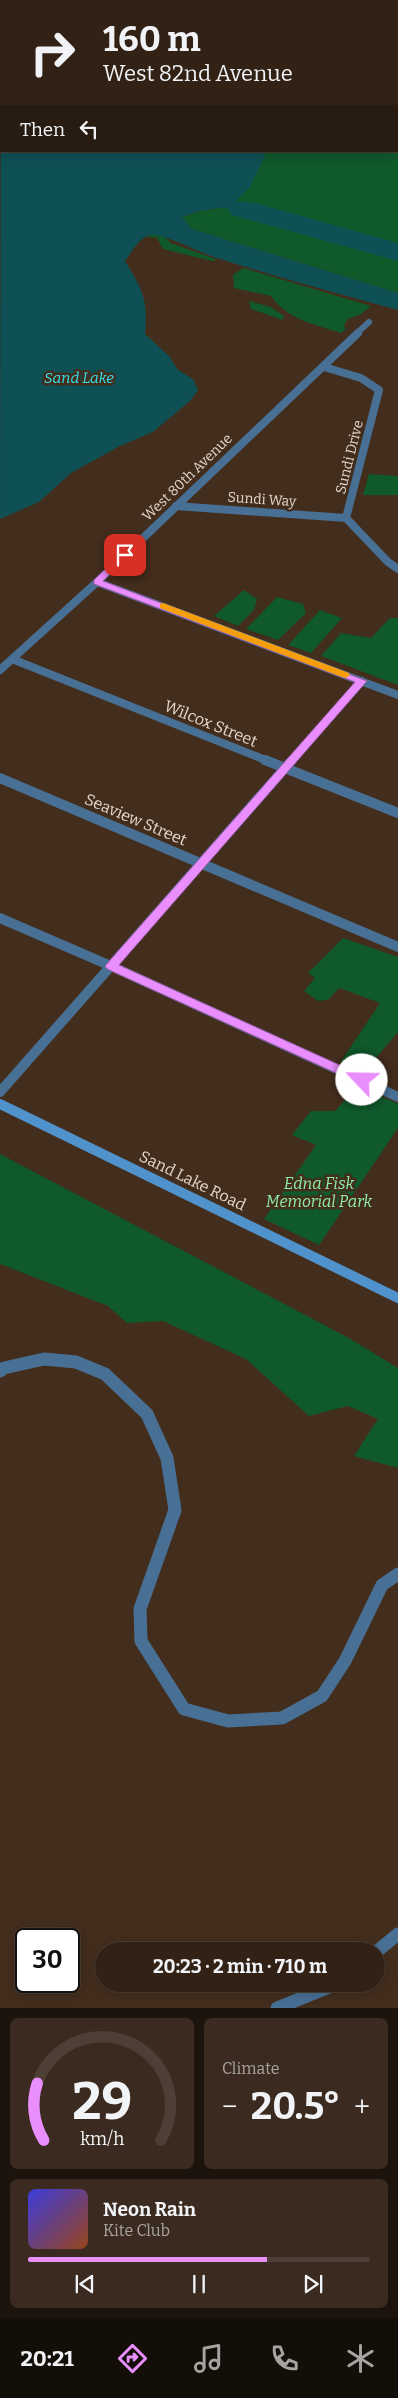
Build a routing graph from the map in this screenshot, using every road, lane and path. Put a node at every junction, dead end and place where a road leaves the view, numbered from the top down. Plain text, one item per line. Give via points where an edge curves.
1 (370, 322) dead end
2 (324, 367) junction
3 (176, 506) junction
4 (346, 518) junction
5 (398, 569) edge
6 (97, 582) junction
7 (12, 659) junction
8 (0, 670) edge
9 (362, 681) junction
10 (398, 695) edge
11 (285, 768) junction
12 (0, 778) edge
13 (398, 813) edge
14 (202, 863) junction
15 (0, 918) edge
16 (398, 948) edge
17 (111, 966) junction
18 (0, 1092) edge
19 (398, 1096) edge
20 (0, 1104) edge
21 (398, 1298) edge
22 (0, 1371) edge
23 (398, 1574) edge
24 (398, 1934) edge
25 (385, 1945) edge
26 (317, 1992) edge
27 (277, 2008) edge

1 - 2 street, West 80th Avenue
2 - 3 street, West 80th Avenue
2 - 4 street, Sundi Drive via 364,379 379,390
3 - 4 street, Sundi Way
3 - 6 street, West 80th Avenue
4 - 5 street, Sundi Drive
6 - 7 street, West 80th Avenue
6 - 9 street
7 - 8 street, West 80th Avenue
7 - 11 street, Wilcox Street
9 - 10 street
9 - 11 street
11 - 13 street, Wilcox Street
11 - 14 street
12 - 14 street, Seaview Street
14 - 16 street, Seaview Street
14 - 17 street
15 - 17 street
17 - 18 street
17 - 19 street
20 - 21 main road, Sand Lake Road
22 - 23 street via 44,1359 76,1362 105,1374 146,1414 168,1458 175,1510 140,1609 141,1641 184,1709 228,1721 282,1718 322,1696 344,1661 382,1585
24 - 25 street
26 - 27 street

